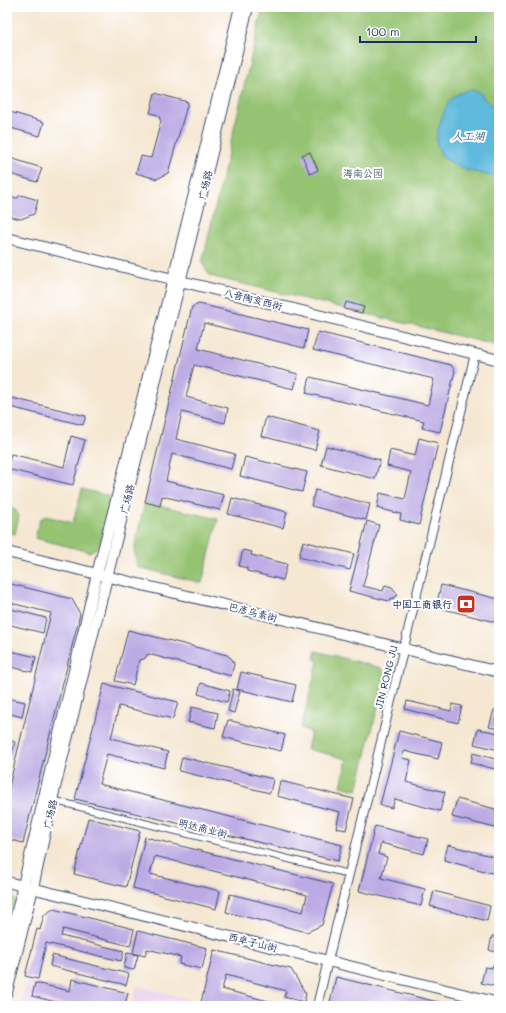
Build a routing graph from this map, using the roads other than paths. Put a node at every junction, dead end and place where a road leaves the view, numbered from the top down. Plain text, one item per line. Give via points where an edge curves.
1 (240, 7) edge
2 (248, 7) edge
3 (7, 238) edge
4 (178, 280) junction
5 (475, 354) junction
6 (499, 360) edge
7 (7, 552) edge
8 (7, 556) edge
9 (96, 576) junction
10 (107, 578) junction
11 (403, 651) junction
12 (499, 672) edge
13 (499, 677) edge
14 (52, 800) junction
15 (349, 874) junction
16 (7, 882) edge
17 (23, 886) junction
18 (33, 888) junction
19 (7, 953) edge
20 (328, 961) junction
21 (7, 992) edge
22 (499, 1003) edge
23 (317, 1006) edge

1 - 4 street, 广场路
2 - 4 street, 广场路
3 - 4 street, 八音陶亥西街
4 - 5 street, 八音陶亥西街
4 - 9 street, 广场路
4 - 10 street, 广场路
5 - 6 street, 八音陶亥西街
5 - 11 street, JIN RONG JU
7 - 9 street, 巴彦乌素街
8 - 9 street, 巴彦乌素街
9 - 10 street, 巴彦乌素街
9 - 17 street, 广场路
10 - 11 street, 巴彦乌素街
10 - 14 street, 广场路
11 - 12 street, 巴彦乌素街
11 - 13 street, 巴彦乌素街
11 - 15 street, JIN RONG JU
14 - 15 street, 明达商业街
14 - 18 street, 广场路
15 - 20 street, JIN RONG JU
16 - 17 street, 西卓子山街
17 - 18 street, 西卓子山街
17 - 19 street, 广场路
18 - 20 street, 西卓子山街
18 - 21 street, 广场路
20 - 22 street, 西卓子山街
20 - 23 street, JIN RONG JU

